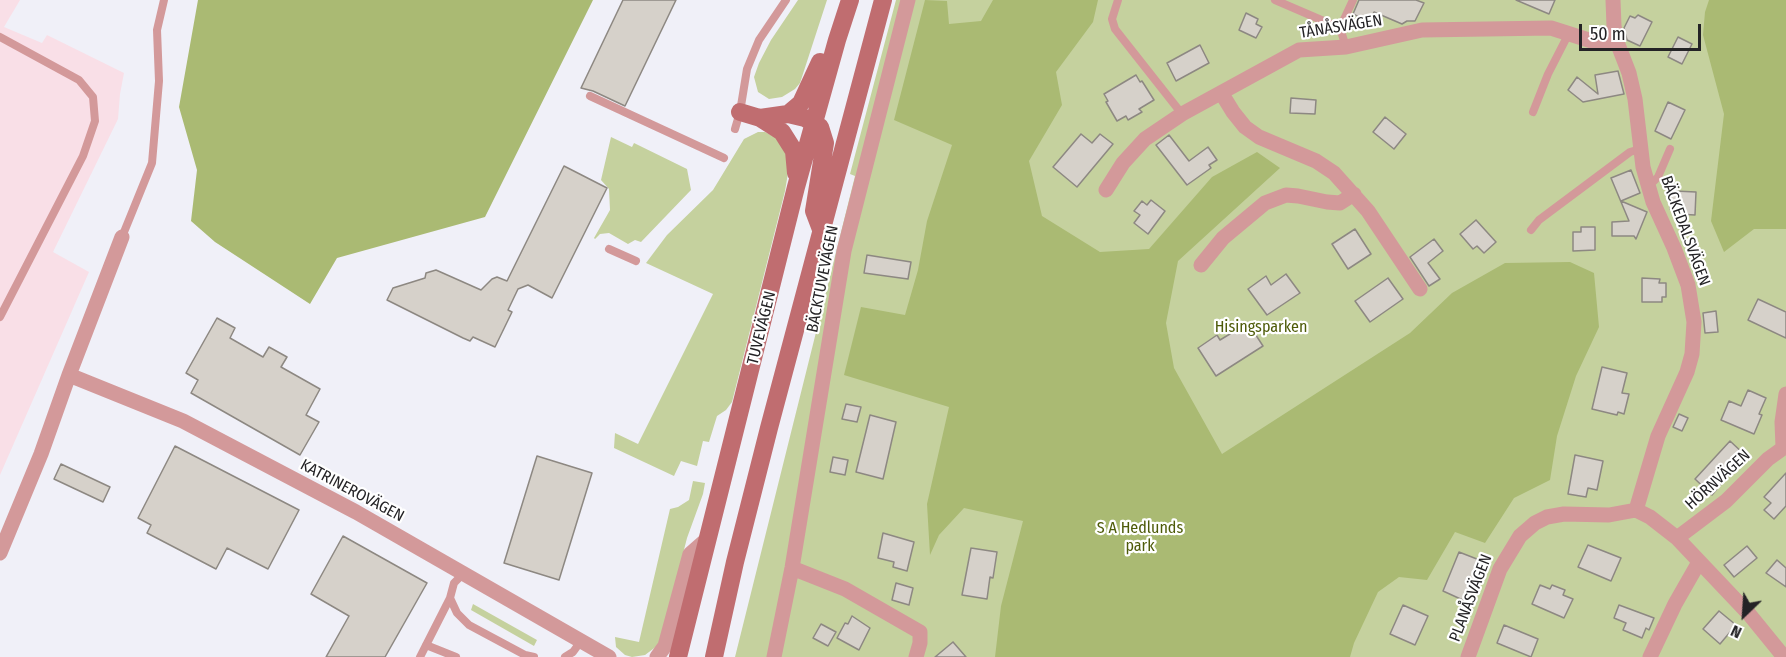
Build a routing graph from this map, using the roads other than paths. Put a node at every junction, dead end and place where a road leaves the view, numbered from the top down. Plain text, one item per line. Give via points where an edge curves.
1 (164, 0) edge
2 (786, 0) edge
3 (840, 0) edge
4 (850, 0) edge
5 (883, 0) edge
6 (908, 0) edge
7 (1118, 0) edge
8 (1275, 0) edge
9 (1353, 0) edge
10 (1614, 0) edge
11 (1340, 28) junction
12 (1569, 33) junction
13 (0, 37) edge
14 (1617, 42) junction
15 (1346, 47) junction
16 (1222, 94) junction
17 (590, 96) dead end
18 (1533, 112) dead end
19 (788, 114) junction
20 (1182, 114) junction
21 (760, 117) junction
22 (737, 121) joint
23 (814, 122) junction
24 (1640, 149) junction
25 (1670, 149) dead end
26 (724, 158) dead end
27 (1647, 184) junction
28 (796, 187) junction
29 (1106, 190) dead end
30 (1354, 194) junction
31 (1531, 230) dead end
32 (822, 232) junction
33 (122, 237) joint
34 (609, 249) dead end
35 (636, 261) dead end
36 (1201, 265) dead end
37 (1420, 289) dead end
38 (0, 317) edge
39 (69, 375) junction
40 (1786, 394) edge
41 (1784, 446) edge
42 (1636, 510) junction
43 (1677, 538) junction
44 (707, 539) junction
45 (0, 553) edge
46 (1699, 562) junction
47 (792, 568) junction
48 (464, 573) junction
49 (450, 598) junction
50 (581, 641) junction
51 (426, 645) junction
52 (527, 656) edge
53 (420, 657) edge
54 (456, 657) edge
55 (565, 657) edge
56 (609, 657) edge
57 (657, 657) edge
58 (678, 657) edge
59 (714, 657) edge
60 (774, 657) edge
61 (916, 657) edge
62 (1468, 657) edge
63 (1650, 657) edge
64 (1784, 657) edge

1 - 33 lane via 157,30 159,81 152,163
2 - 22 lane via 759,40 747,69
3 - 19 main road via 810,88
4 - 23 main road, TUVEVÄGEN
5 - 32 main road, TUVEVÄGEN
6 - 47 street, BÄCKTUVEVÄGEN via 844,251
7 - 20 lane via 1112,19 1115,29
8 - 11 lane
9 - 11 lane
10 - 14 street, BÄCKEDALSVÄGEN
11 - 15 lane
12 - 14 street, TÅNÅSVÄGEN via 1598,43
12 - 15 street, TÅNÅSVÄGEN via 1551,28 1422,30
12 - 18 lane
13 - 38 lane via 79,80 93,97 95,121 83,156
14 - 24 street, BÄCKEDALSVÄGEN via 1629,73
15 - 16 street, TÅNÅSVÄGEN via 1299,50
16 - 20 street, TÅNÅSVÄGEN
16 - 30 street via 1245,127 1334,172
17 - 26 lane
19 - 21 main road
19 - 23 main road
20 - 29 street, TÅNÅSVÄGEN via 1134,150
21 - 22 main road
21 - 28 main road via 789,141 794,151
23 - 28 main road, TUVEVÄGEN
23 - 32 main road via 825,142 814,211
24 - 27 street, BÄCKEDALSVÄGEN
24 - 31 lane via 1620,159
25 - 27 lane via 1658,177
27 - 42 street, BÄCKEDALSVÄGEN via 1688,285 1694,338 1687,372 1658,436
28 - 44 main road, TUVEVÄGEN
30 - 36 street via 1340,203 1286,195 1265,203 1223,238
30 - 37 street
32 - 59 main road, TUVEVÄGEN via 735,562
33 - 39 street
34 - 35 lane
39 - 45 street
39 - 48 street, KATRINEROVÄGEN via 183,421
40 - 41 street, HÖRNVÄGEN
41 - 43 street, HÖRNVÄGEN via 1726,501
42 - 43 street
42 - 62 street, PLANÅSVÄGEN via 1546,517 1520,536 1500,569
43 - 46 street
44 - 57 street via 690,554 665,646
44 - 58 main road, TUVEVÄGEN
46 - 63 street
46 - 64 street
47 - 60 street, BÄCKTUVEVÄGEN
47 - 61 street via 845,590 920,632
48 - 49 lane via 454,583
48 - 50 street, KATRINEROVÄGEN
49 - 51 lane
49 - 52 lane via 457,614 469,625
50 - 55 lane
50 - 56 street, KATRINEROVÄGEN
51 - 53 lane
51 - 54 lane

